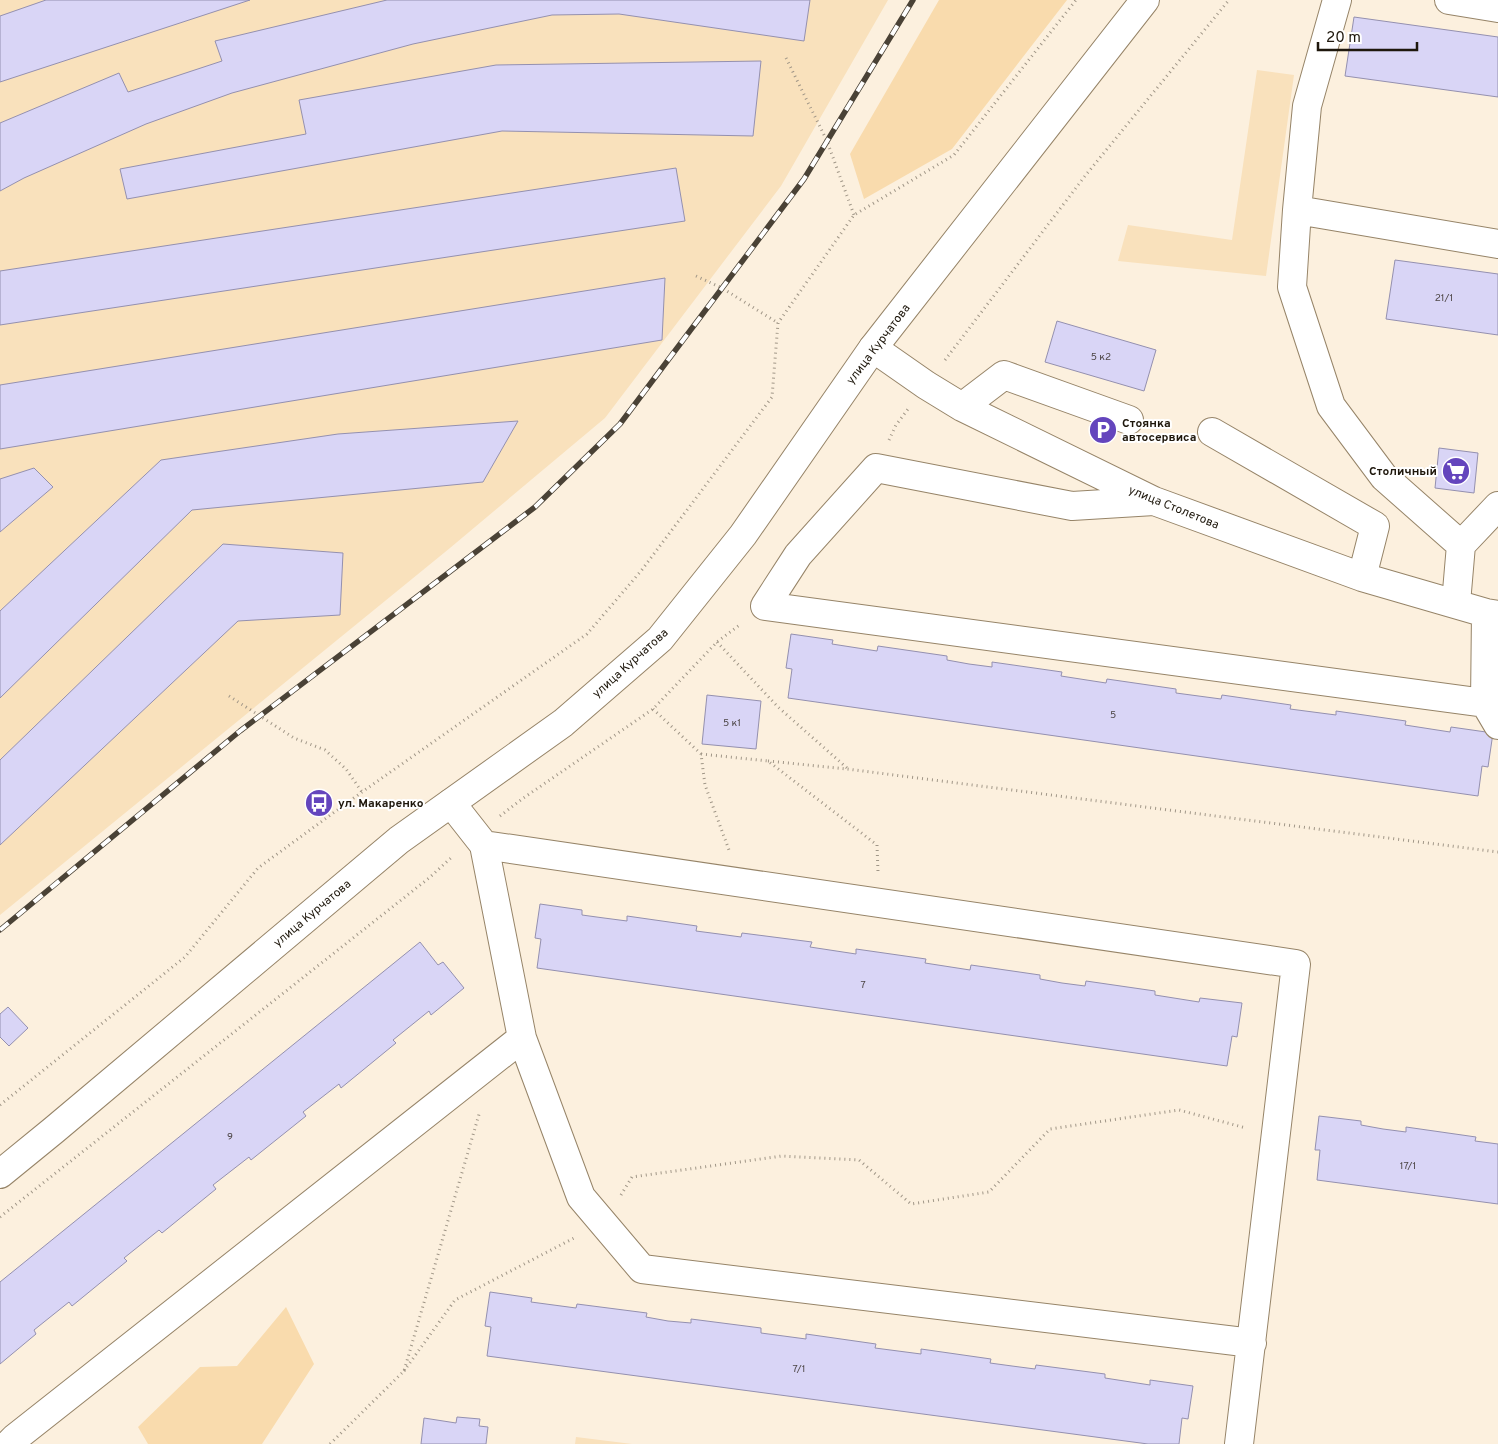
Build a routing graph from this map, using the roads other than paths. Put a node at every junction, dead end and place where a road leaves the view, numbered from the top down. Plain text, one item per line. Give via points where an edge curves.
1 (1146, 0) edge
2 (1337, 0) edge
3 (1449, 0) edge
4 (1498, 8) edge
5 (1297, 210) junction
6 (1498, 244) edge
7 (873, 348) junction
8 (962, 407) junction
9 (1129, 420) dead end
10 (1212, 432) dead end
11 (1154, 501) junction
12 (1498, 506) edge
13 (1461, 545) junction
14 (1362, 578) junction
15 (1456, 603) junction
16 (1492, 614) edge
17 (1491, 714) edge
18 (450, 803) junction
19 (480, 840) junction
20 (522, 1038) junction
21 (0, 1174) edge
22 (1252, 1342) junction
23 (9, 1444) edge
24 (1239, 1444) edge

1 - 7 main road, улица Курчатова
2 - 5 main road via 1307,106
3 - 4 main road
5 - 6 main road
5 - 13 main road via 1292,287 1331,406 1384,477
7 - 8 main road, улица Столетова
7 - 18 main road, улица Курчатова via 743,535 660,639 562,723
8 - 9 main road via 1004,375
8 - 11 main road, улица Столетова
10 - 14 main road via 1374,526
11 - 14 main road, улица Столетова
11 - 17 main road via 1072,506 876,468 798,555 765,606
12 - 13 main road
13 - 15 main road
14 - 15 main road, улица Столетова
15 - 16 main road, улица Столетова
16 - 17 main road
18 - 19 main road
18 - 21 main road, улица Курчатова via 399,840
19 - 20 main road
19 - 22 main road via 740,883 1296,964
20 - 22 main road via 581,1197 642,1269
20 - 23 main road
22 - 24 main road

